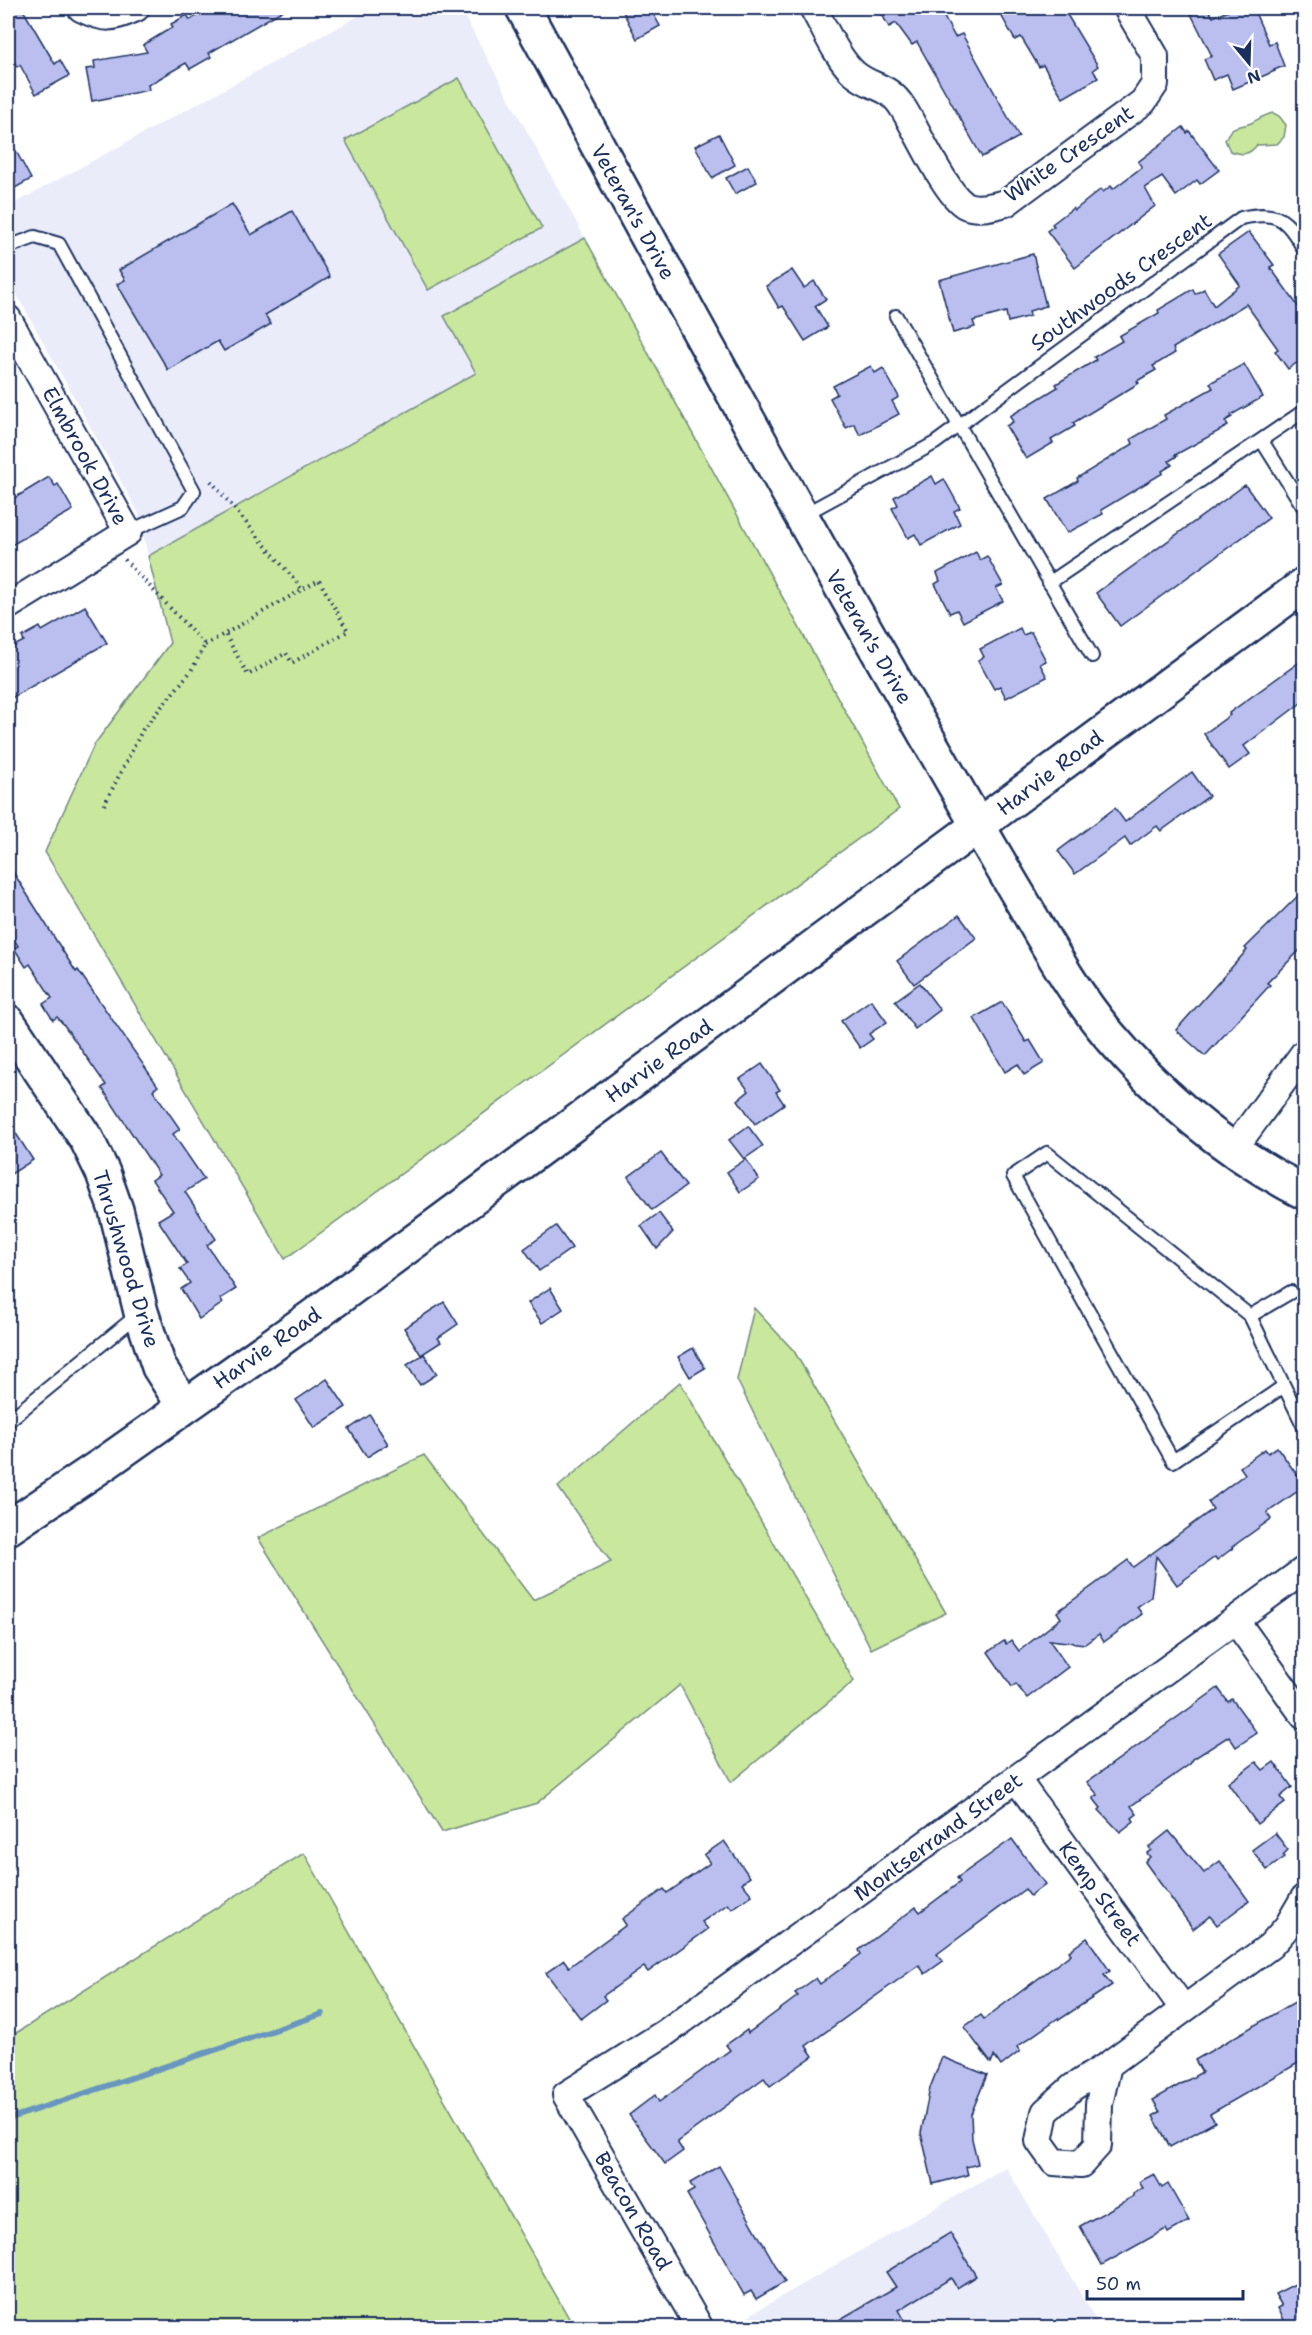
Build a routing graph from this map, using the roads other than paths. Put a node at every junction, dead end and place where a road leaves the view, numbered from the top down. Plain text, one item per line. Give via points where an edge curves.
1 (81, 8) edge
2 (136, 8) edge
3 (523, 8) edge
4 (813, 8) edge
5 (1127, 8) edge
6 (8, 247) edge
7 (1305, 250) edge
8 (896, 316) dead end
9 (11, 334) edge
10 (1305, 411) edge
11 (958, 426) junction
12 (1262, 441) junction
13 (1305, 508) edge
14 (800, 516) junction
15 (118, 538) junction
16 (1049, 583) junction
17 (1305, 585) edge
18 (8, 606) edge
19 (1092, 656) dead end
20 (978, 827) junction
21 (8, 1022) edge
22 (1305, 1053) edge
23 (1233, 1150) junction
24 (1305, 1192) edge
25 (1291, 1292) dead end
26 (141, 1312) junction
27 (1250, 1316) junction
28 (1284, 1386) junction
29 (184, 1407) junction
30 (8, 1421) edge
31 (1305, 1427) edge
32 (8, 1528) edge
33 (1305, 1570) edge
34 (1236, 1621) junction
35 (1305, 1716) edge
36 (1017, 1780) junction
37 (1305, 1898) edge
38 (1183, 2008) junction
39 (1108, 2065) dead end
40 (566, 2095) joint
41 (700, 2328) edge

1 - 2 street via 96,15 116,17
3 - 14 street, Veteran's Drive
4 - 5 street, White Crescent via 846,66 856,76 890,91 902,105 952,193 965,205 984,208 1005,203 1143,102 1155,84 1155,56
6 - 15 lane via 35,237 59,244 194,491 183,507
7 - 11 lane, Southwoods Crescent via 1284,220 1262,213 1241,218
8 - 11 lane
9 - 15 street, Elmbrook Drive
10 - 12 lane
11 - 14 lane, Southwoods Crescent via 935,443
11 - 16 lane
12 - 13 lane
12 - 16 lane
14 - 20 street, Veteran's Drive
15 - 18 street, Elmbrook Drive
16 - 19 lane
17 - 20 street, Harvie Road
20 - 23 street, Veteran's Drive via 1084,1004 1154,1086
20 - 29 street, Harvie Road
21 - 26 street, Thrushwood Drive via 87,1140 103,1173
22 - 23 street
23 - 24 street, Veteran's Drive
25 - 27 lane
26 - 29 street, Thrushwood Drive via 159,1367
26 - 30 lane
27 - 28 lane
27 - 28 lane via 1047,1153 1013,1176 1173,1461
28 - 31 lane
29 - 32 street, Harvie Road
33 - 34 street, Montserrand Street
34 - 35 street
34 - 36 street, Montserrand Street
36 - 38 street, Kemp Street
36 - 40 street, Montserrand Street via 665,2033
37 - 38 street via 1270,1946
38 - 39 street
40 - 41 street, Beacon Road

